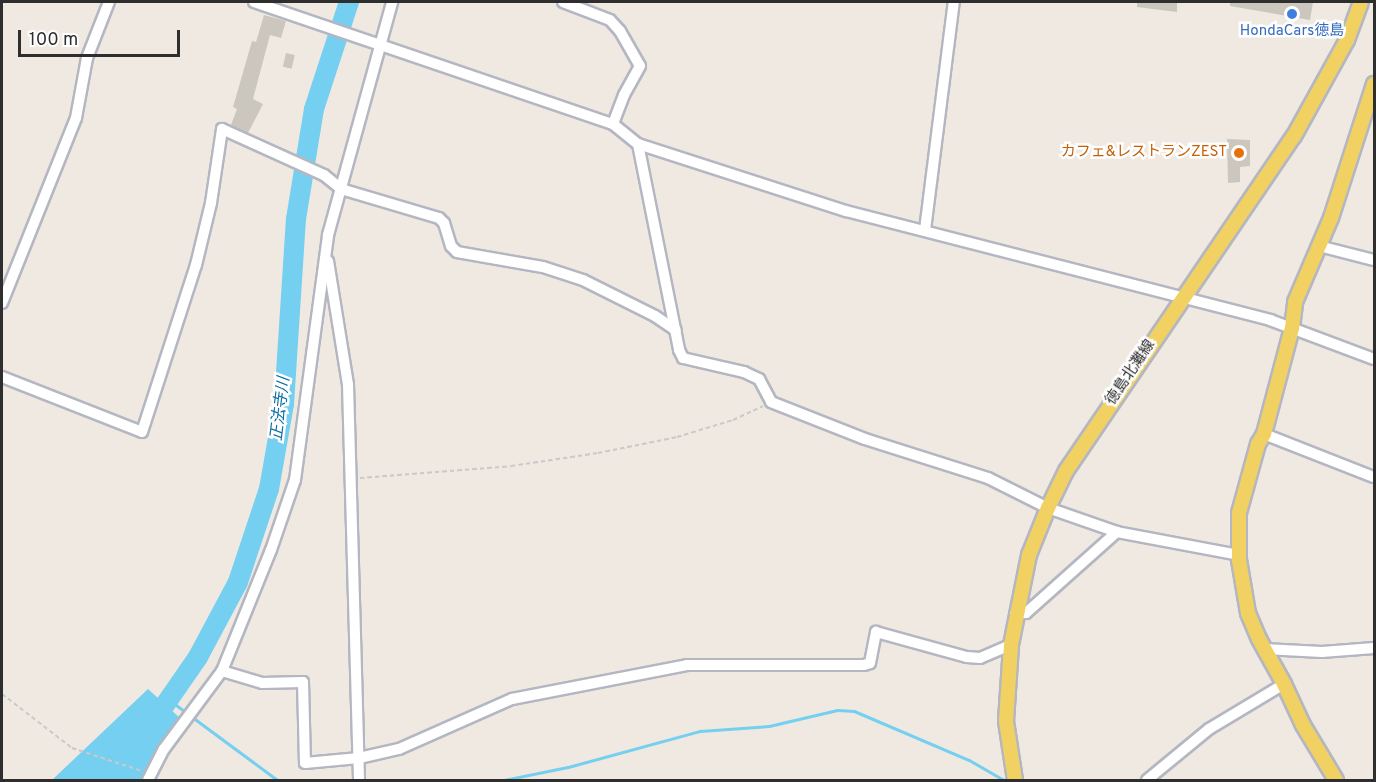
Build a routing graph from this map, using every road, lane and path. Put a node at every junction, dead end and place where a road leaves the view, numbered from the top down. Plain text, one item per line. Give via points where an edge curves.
1 (109, 2) edge
2 (254, 2) edge
3 (392, 2) edge
4 (563, 2) edge
5 (954, 2) edge
6 (1361, 2) edge
7 (381, 45) junction
8 (1374, 84) edge
9 (614, 124) junction
10 (638, 144) junction
11 (341, 189) junction
12 (925, 230) junction
13 (1319, 246) junction
14 (326, 249) junction
15 (1374, 260) edge
16 (1182, 298) junction
17 (2, 303) edge
18 (1292, 328) junction
19 (676, 330) junction
20 (1374, 359) edge
21 (2, 377) edge
22 (771, 402) junction
23 (1264, 434) junction
24 (1374, 477) edge
25 (351, 478) junction
26 (1048, 508) junction
27 (1116, 532) junction
28 (1239, 555) junction
29 (1015, 614) junction
30 (1011, 645) junction
31 (1374, 648) edge
32 (1264, 649) junction
33 (222, 671) junction
34 (1284, 684) junction
35 (2, 694) edge
36 (359, 758) junction
37 (147, 776) edge
38 (1014, 776) edge
39 (359, 780) edge
40 (1147, 780) edge
41 (1336, 780) edge

1 - 17 street via 87,58 76,118
2 - 7 street
3 - 7 street
4 - 9 street via 610,20 640,66
5 - 12 street
6 - 16 main road, 徳島北灘線 via 1347,40 1300,126
7 - 9 street
7 - 11 street
8 - 13 main road via 1355,150
9 - 10 street
10 - 12 street via 846,211
10 - 19 street
11 - 14 street
11 - 19 street via 439,218 451,246 458,252 543,267 583,280
11 - 21 street via 324,175 222,129 211,203 196,265 142,432
12 - 16 street
13 - 15 street
13 - 18 main road via 1295,302
14 - 25 street via 348,385
14 - 33 street via 295,480
16 - 18 street
16 - 26 main road, 徳島北灘線 via 1066,471
18 - 20 street
18 - 23 main road
19 - 22 street via 683,358 759,379
22 - 25 path via 733,420 676,437 598,453 433,474
22 - 26 street via 865,439 988,478
23 - 24 street
23 - 28 main road via 1239,513
25 - 36 street
26 - 27 street
26 - 29 main road, 徳島北灘線 via 1029,555
27 - 28 street
27 - 29 street via 1026,614
28 - 32 main road via 1248,613
29 - 30 main road, 徳島北灘線
30 - 36 street via 980,658 967,657 876,632 870,663 864,665 687,665 512,699 399,749
30 - 38 main road, 徳島北灘線 via 1006,721
31 - 32 street via 1322,652
32 - 34 main road
33 - 36 street via 262,683 303,682 306,763
33 - 37 street
34 - 40 street via 1209,729
34 - 41 main road
35 - 37 path via 72,748
36 - 39 street

